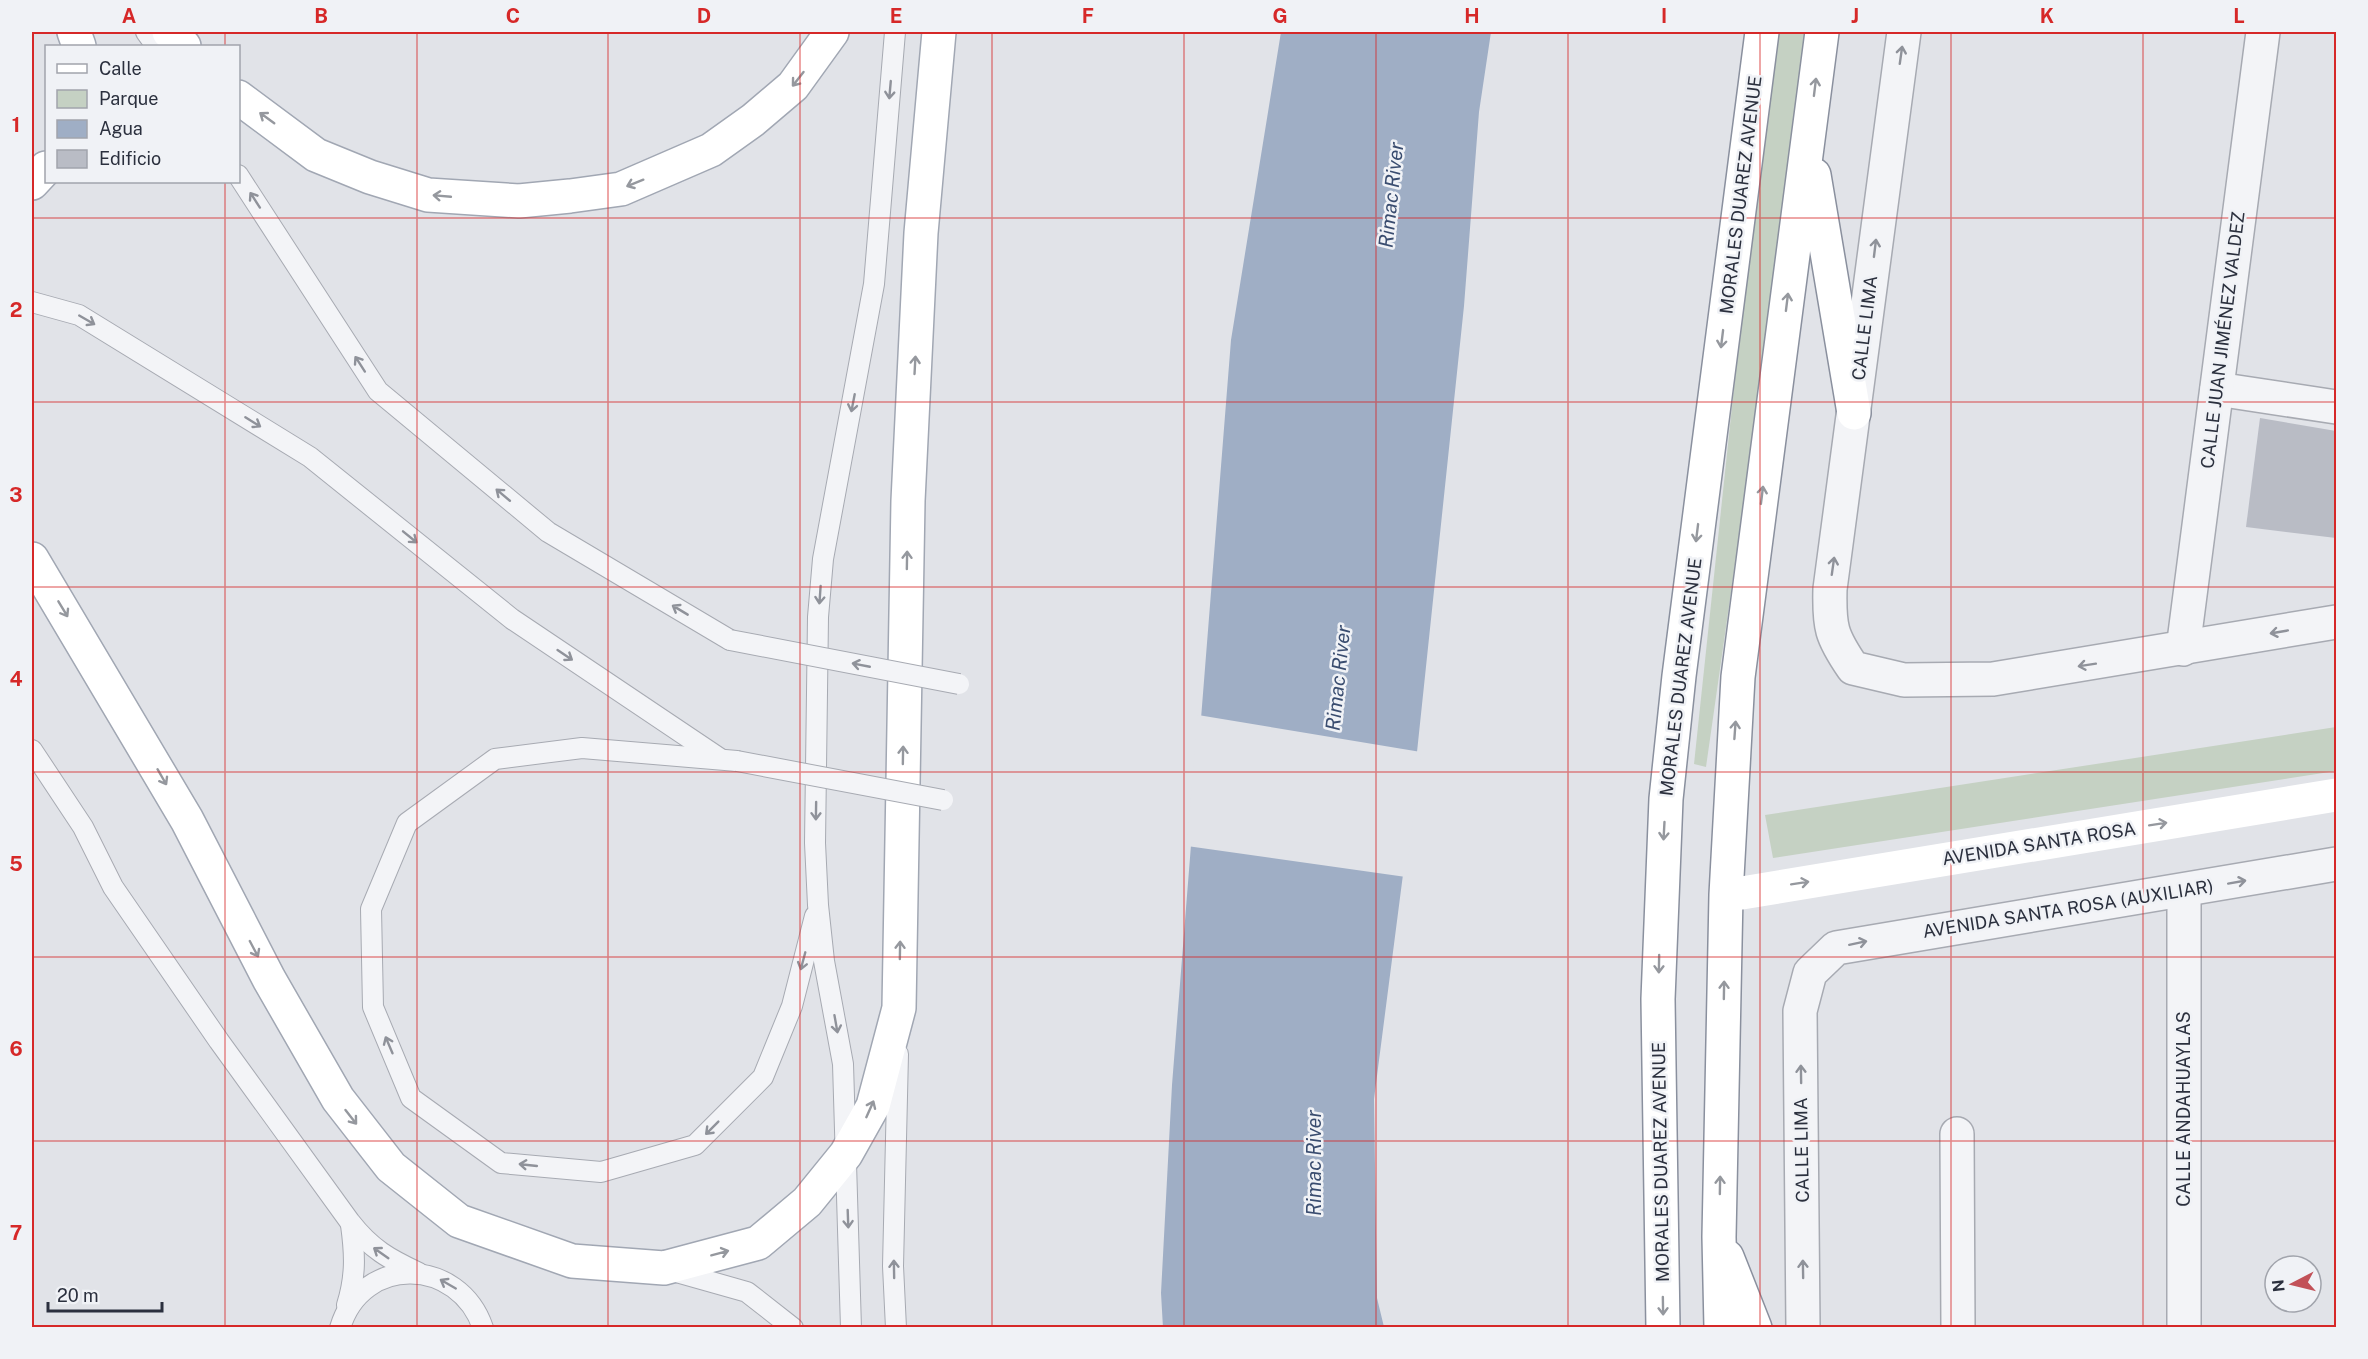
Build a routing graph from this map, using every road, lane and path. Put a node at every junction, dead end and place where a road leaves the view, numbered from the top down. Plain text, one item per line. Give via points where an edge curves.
1 (146, 32) edge
2 (169, 32) edge
3 (832, 32) edge
4 (895, 32) edge
5 (939, 32) edge
6 (1762, 32) edge
7 (1822, 32) edge
8 (1904, 32) edge
9 (2262, 32) edge
10 (155, 45) edge
11 (183, 45) edge
12 (240, 98) edge
13 (1808, 140) junction
14 (45, 169) edge
15 (240, 178) edge
16 (32, 183) edge
17 (32, 302) edge
18 (2217, 389) junction
19 (2337, 407) edge
20 (1854, 413) junction
21 (32, 559) edge
22 (2337, 622) edge
23 (2183, 649) junction
24 (959, 684) dead end
25 (32, 750) edge
26 (729, 760) junction
27 (2337, 795) edge
28 (943, 800) dead end
29 (2337, 864) edge
30 (2184, 891) junction
31 (1742, 892) dead end
32 (818, 904) junction
33 (1810, 973) joint
34 (899, 1008) junction
35 (1957, 1134) dead end
36 (846, 1154) junction
37 (350, 1222) junction
38 (1719, 1238) junction
39 (664, 1268) junction
40 (419, 1273) junction
41 (340, 1326) edge
42 (483, 1328) edge
43 (793, 1328) edge
44 (851, 1328) edge
45 (896, 1328) edge
46 (1663, 1328) edge
47 (1721, 1328) edge
48 (1755, 1328) edge
49 (1803, 1328) edge
50 (1958, 1328) edge
51 (2184, 1328) edge

1 - 10 lane
2 - 11 main road
3 -> 12 main road via 792,86 711,150 621,189 570,196 519,201 428,195 316,155
4 -> 32 lane via 871,305 822,559 815,843
34 -> 5 main road via 908,501 921,233
6 -> 46 main road, MORALES DUAREZ AVENUE via 1666,799 1658,999
13 -> 7 main road
20 -> 8 street, CALLE LIMA
9 - 18 street, CALLE JUAN JIMÉNEZ VALDEZ
13 - 20 main road
38 -> 13 main road via 1726,895 1738,677
14 - 16 main road
24 -> 15 lane, bridge via 730,640 548,532 378,391
17 -> 26 lane via 79,315 310,458 512,619
18 - 19 street
18 - 23 street, CALLE JUAN JIMÉNEZ VALDEZ
23 -> 20 street, CALLE LIMA via 1993,680 1904,680 1853,668 1829,624 1830,588
21 -> 39 main road via 187,820 269,979 338,1100 391,1167 459,1221 572,1260
22 -> 23 street
25 - 37 lane via 83,828 113,887
26 - 28 lane, bridge
32 -> 26 lane via 792,1006 763,1077 695,1144 601,1172 501,1163 411,1098 373,1007 371,909 407,823 495,759 582,748
31 -> 27 main road, AVENIDA SANTA ROSA
30 -> 29 street, AVENIDA SANTA ROSA (AUXILIAR)
33 -> 30 street, AVENIDA SANTA ROSA (AUXILIAR) via 1836,948
30 - 51 street, CALLE ANDAHUAYLAS
32 -> 36 lane via 843,1064
49 -> 33 street, CALLE LIMA via 1800,1011
36 -> 34 main road via 873,1106
45 -> 34 lane via 893,1266
35 - 50 street
39 -> 36 main road via 758,1243 807,1202
36 -> 44 lane
40 -> 37 lane via 368,1244
37 - 41 lane via 356,1256 354,1281
38 - 47 main road
38 - 48 main road
39 - 43 lane via 747,1292
40 - 41 lane via 394,1274 371,1285 352,1302
42 -> 40 lane via 464,1293 443,1280

